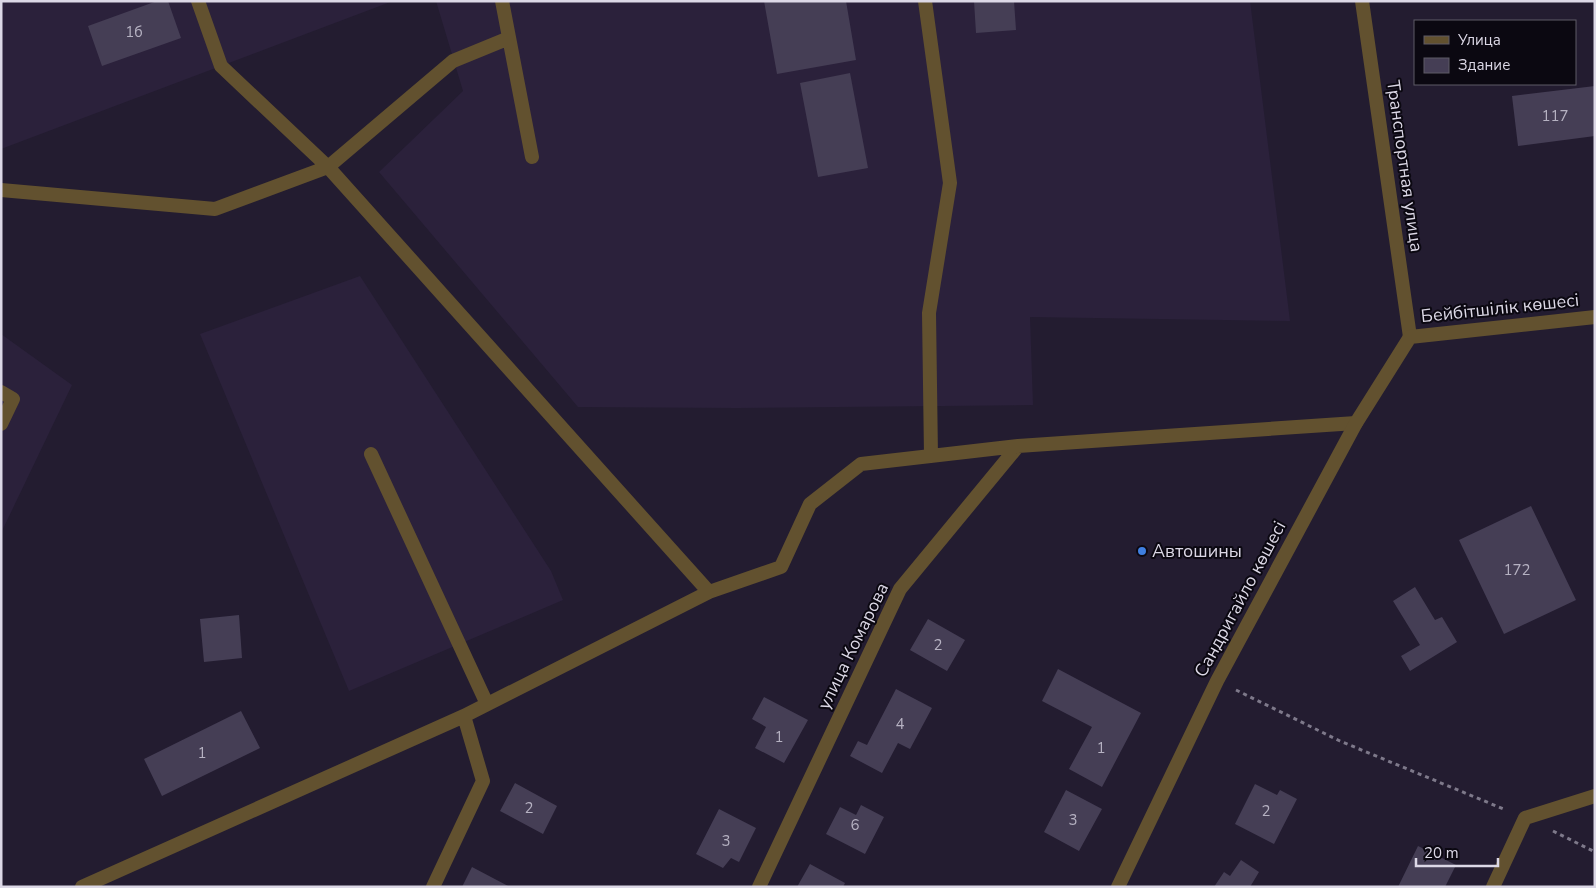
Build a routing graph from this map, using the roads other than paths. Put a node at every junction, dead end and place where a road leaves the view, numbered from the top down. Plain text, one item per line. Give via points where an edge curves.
1 (198, 1) edge
2 (502, 1) edge
3 (925, 1) edge
4 (1362, 1) edge
5 (509, 38) junction
6 (532, 157) dead end
7 (328, 167) junction
8 (1, 190) edge
9 (1595, 317) edge
10 (1410, 337) junction
11 (1, 392) edge
12 (1356, 423) junction
13 (1, 424) edge
14 (1018, 446) junction
15 (371, 454) dead end
16 (931, 456) junction
17 (709, 592) junction
18 (487, 704) junction
19 (464, 716) junction
20 (1595, 796) edge
21 (118, 870) junction
22 (82, 887) edge
23 (114, 887) edge
24 (434, 887) edge
25 (759, 887) edge
26 (1118, 887) edge
27 (1493, 887) edge

1 - 7 street via 221,66
2 - 5 street
3 - 16 street via 950,183 929,313
4 - 10 street, Транспортная улица
5 - 6 street
5 - 7 street via 453,61
7 - 8 street via 215,209
7 - 17 street
9 - 10 street, Бейбітшілік көшесі
10 - 12 street, Сандригайло көшесі
11 - 13 street via 13,400
12 - 14 street
12 - 26 street, Сандригайло көшесі via 1217,682
14 - 16 street
14 - 25 street, улица Комарова via 900,589
15 - 18 street
16 - 17 street via 861,464 810,504 781,567
17 - 18 street
18 - 19 street
19 - 21 street
19 - 24 street via 483,781
20 - 27 street via 1525,818
21 - 22 street
21 - 23 street

